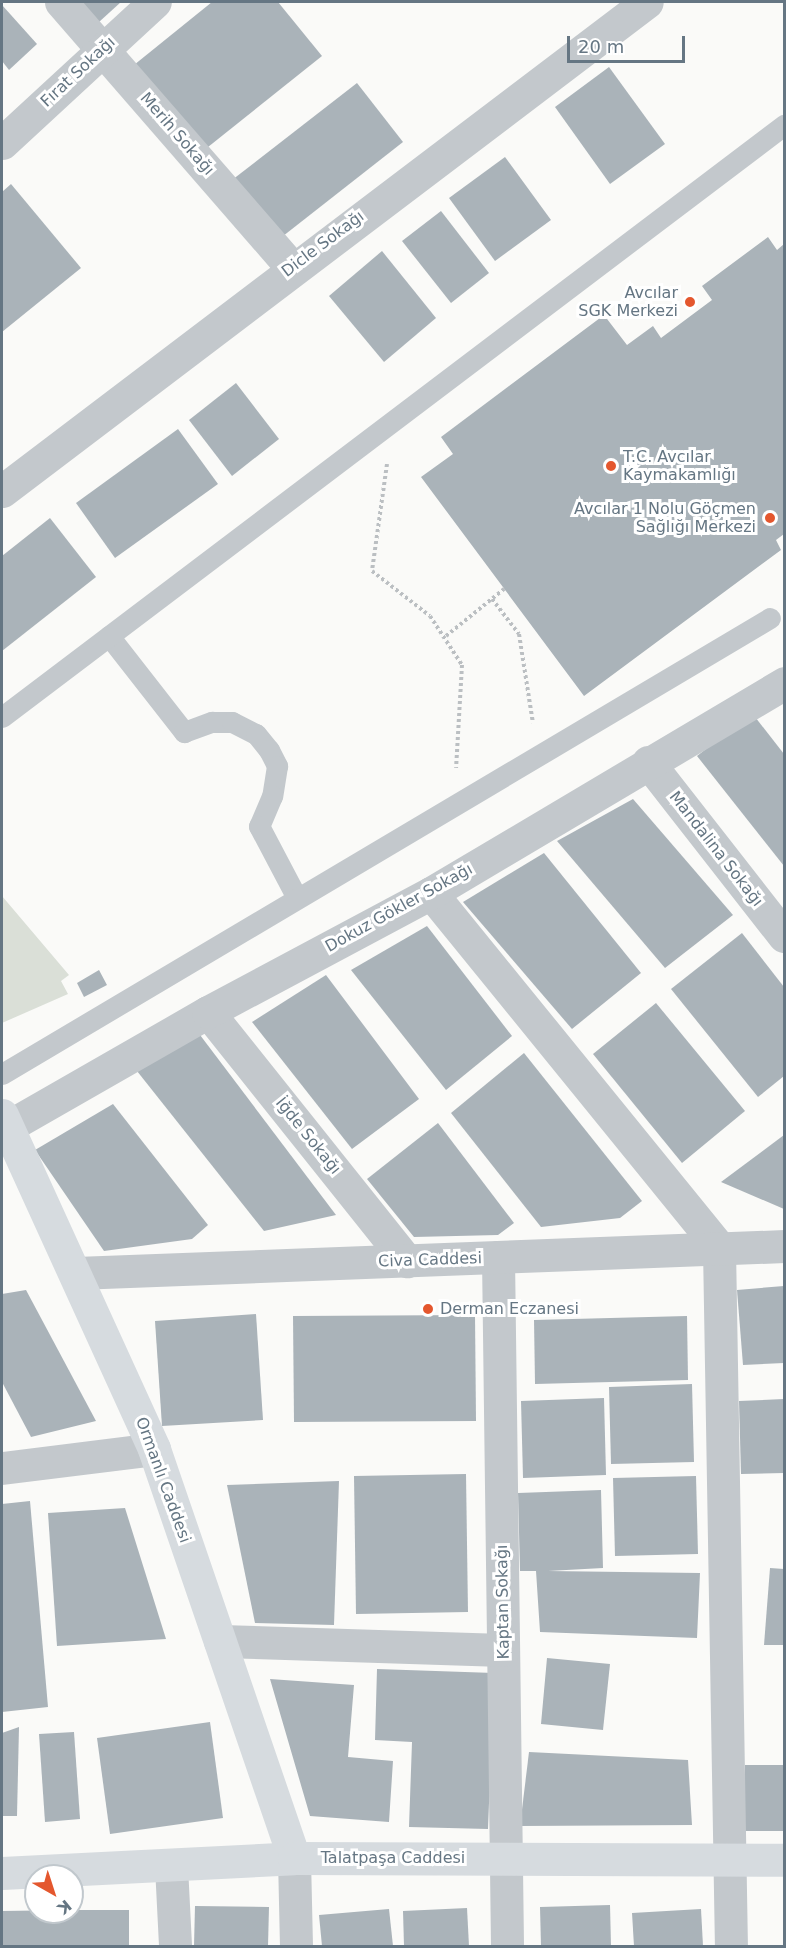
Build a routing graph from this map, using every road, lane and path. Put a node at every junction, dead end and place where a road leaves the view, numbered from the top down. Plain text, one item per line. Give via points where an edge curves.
1 (61, 2) edge
2 (155, 2) edge
3 (646, 2) edge
4 (103, 49) junction
5 (784, 125) edge
6 (2, 143) edge
7 (292, 268) junction
8 (393, 422) junction
9 (2, 491) edge
10 (504, 589) dead end
11 (492, 599) junction
12 (770, 618) dead end
13 (109, 636) junction
14 (446, 636) junction
15 (784, 683) edge
16 (2, 717) edge
17 (539, 757) junction
18 (648, 762) junction
19 (443, 814) junction
20 (431, 893) junction
21 (297, 898) junction
22 (784, 936) edge
23 (208, 1012) junction
24 (2, 1074) edge
25 (5, 1120) edge
26 (784, 1246) edge
27 (719, 1248) junction
28 (498, 1257) junction
29 (407, 1261) junction
30 (76, 1273) junction
31 (154, 1449) junction
32 (2, 1468) edge
33 (220, 1641) junction
34 (503, 1650) junction
35 (294, 1858) junction
36 (504, 1859) junction
37 (727, 1860) junction
38 (784, 1860) edge
39 (171, 1866) junction
40 (2, 1873) edge
41 (175, 1947) edge
42 (296, 1947) edge
43 (507, 1947) edge
44 (731, 1947) edge

1 - 4 street, Merih Sokağı
2 - 4 street, Fırat Sokağı
3 - 7 street, Dicle Sokağı
4 - 6 street, Fırat Sokağı
4 - 7 street, Merih Sokağı
5 - 8 lane
7 - 9 street, Dicle Sokağı
8 - 13 lane
8 - 14 path via 372,571 410,597
10 - 11 path
11 - 14 path
11 - 17 path via 519,634
12 - 17 lane
13 - 16 lane
13 - 21 lane via 184,732 212,722 232,722 256,734 269,750 277,766 272,796 258,826
14 - 19 path via 462,665 463,697 455,779
15 - 18 street, Dokuz Gökler Sokağı
17 - 19 lane
18 - 20 street, Dokuz Gökler Sokağı
18 - 22 street, Mandalina Sokağı
19 - 21 lane
20 - 23 street, Dokuz Gökler Sokağı
20 - 27 street
21 - 24 lane
23 - 25 street, Dokuz Gökler Sokağı
23 - 29 street, İğde Sokağı
25 - 30 main road, Ormanlı Caddesi
26 - 27 street, Civa Caddesi
27 - 28 street, Civa Caddesi
27 - 37 street
28 - 29 street, Civa Caddesi
28 - 34 street, Kaptan Sokağı
29 - 30 street, Civa Caddesi
30 - 31 main road, Ormanlı Caddesi
31 - 32 street
31 - 33 main road, Ormanlı Caddesi
33 - 34 street
33 - 35 main road, Ormanlı Caddesi
34 - 36 street, Kaptan Sokağı
35 - 36 main road, Talatpaşa Caddesi
35 - 39 main road, Talatpaşa Caddesi
35 - 42 street
36 - 37 main road, Talatpaşa Caddesi
36 - 43 street, Kaptan Sokağı
37 - 38 main road, Talatpaşa Caddesi
37 - 44 street
39 - 40 main road, Talatpaşa Caddesi
39 - 41 street

